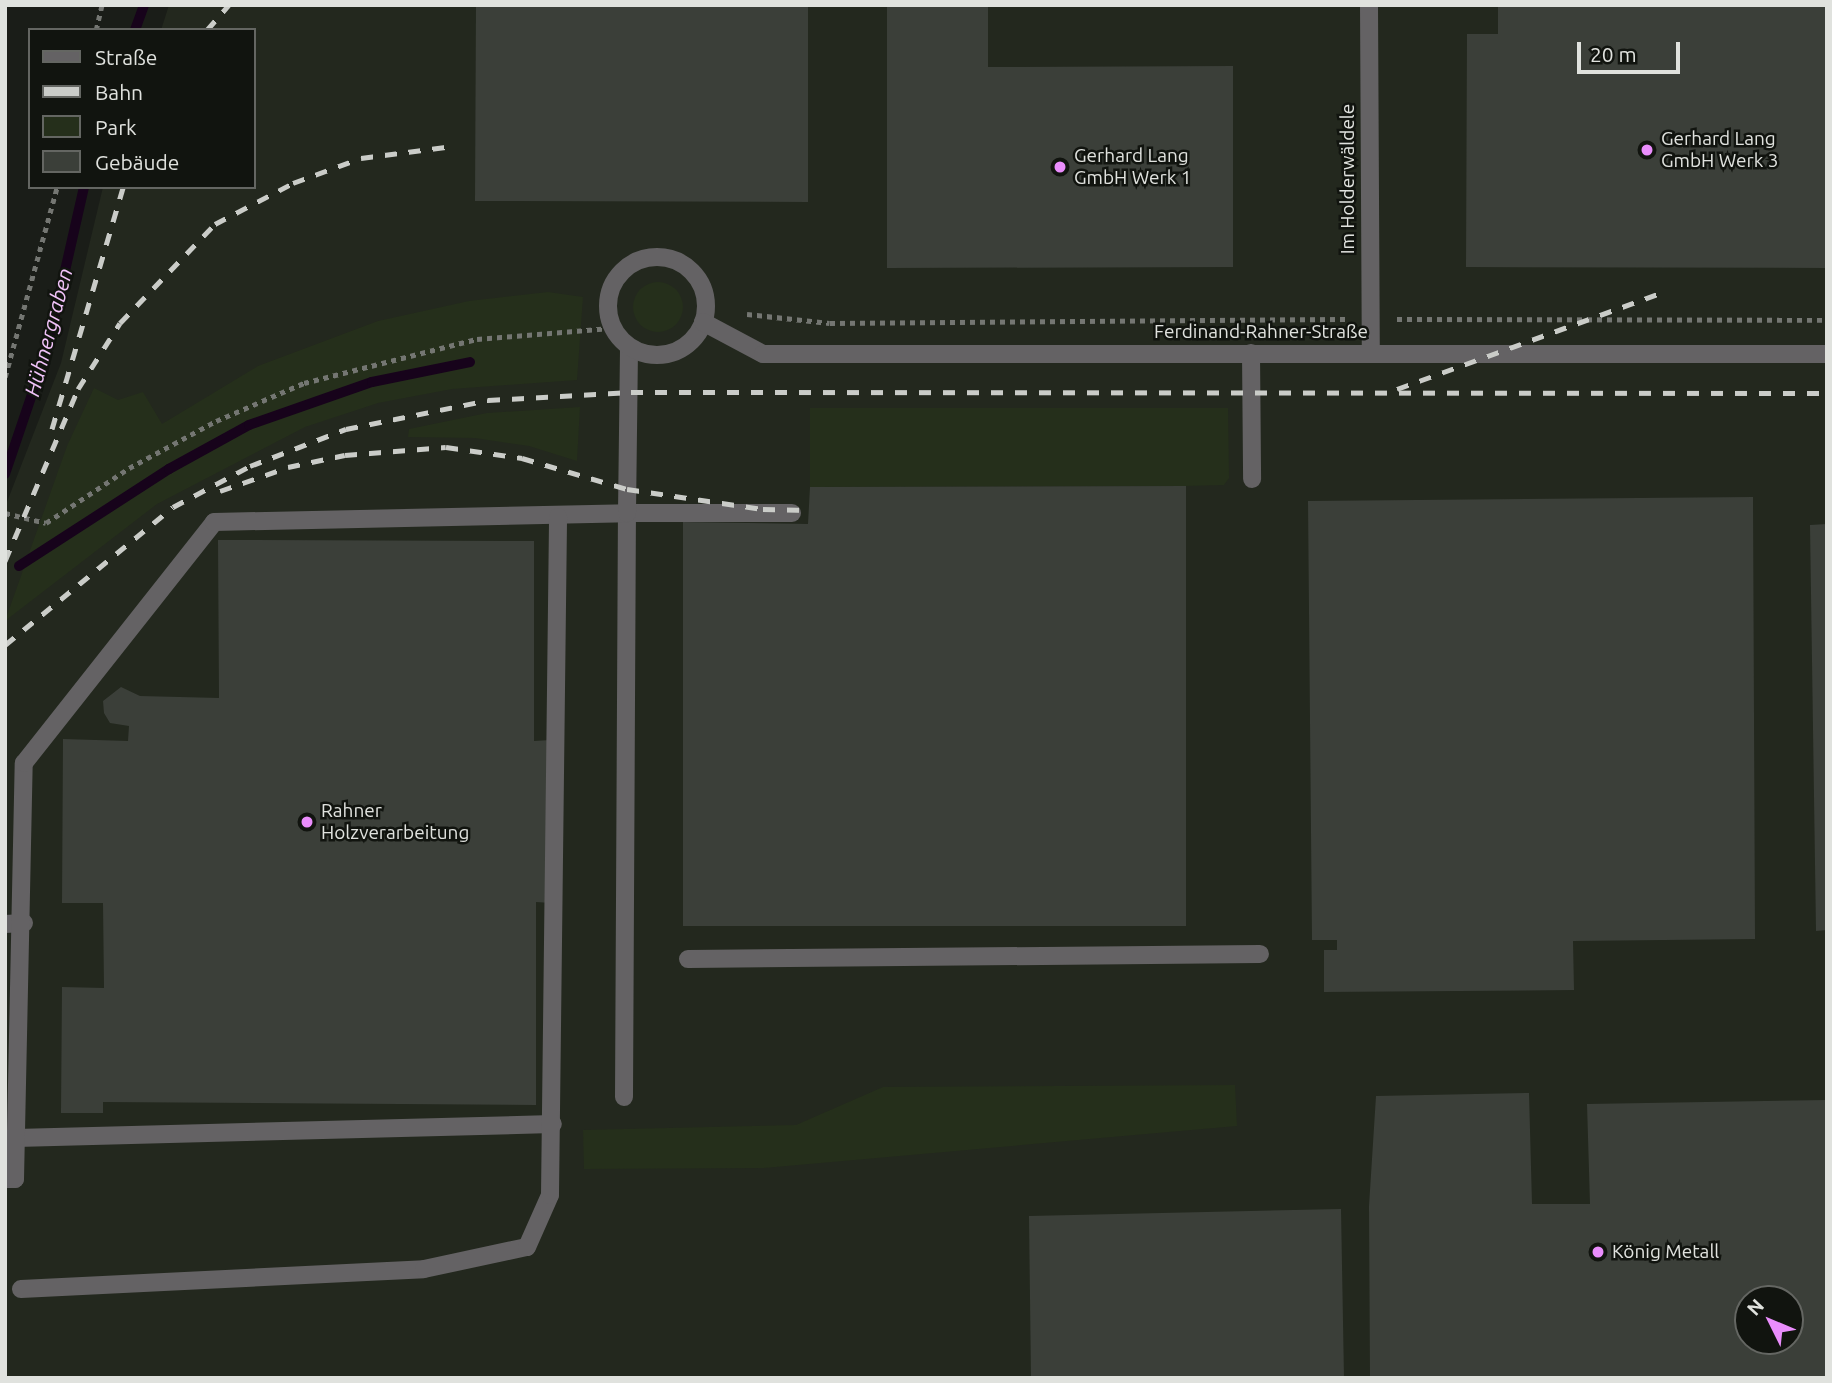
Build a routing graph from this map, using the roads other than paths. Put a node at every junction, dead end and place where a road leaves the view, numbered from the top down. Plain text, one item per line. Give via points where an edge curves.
1 (1369, 5) edge
2 (704, 316) junction
3 (629, 347) junction
4 (1371, 352) junction
5 (1251, 353) junction
6 (1827, 354) edge
7 (1252, 479) dead end
8 (627, 513) junction
9 (792, 513) dead end
10 (558, 517) junction
11 (24, 923) junction
12 (5, 924) edge
13 (1260, 954) dead end
14 (688, 960) dead end
15 (624, 1097) dead end
16 (554, 1124) junction
17 (16, 1138) junction
18 (5, 1179) edge
19 (21, 1289) dead end

1 - 4 street, Im Holderwäldele
2 - 3 street via 678,351 653,355
2 - 3 street via 694,274 673,260 647,258 624,269 610,290 612,328
2 - 5 street, Ferdinand-Rahner-Straße via 763,354
3 - 8 street
4 - 5 street, Ferdinand-Rahner-Straße
4 - 6 street, Ferdinand-Rahner-Straße
5 - 7 street
8 - 9 street
8 - 10 street
8 - 15 street
10 - 11 street via 214,522 24,763
10 - 16 street
11 - 12 street
11 - 17 street
13 - 14 street
16 - 17 street
16 - 19 street via 550,1195 527,1247 424,1269
17 - 18 street via 15,1179

